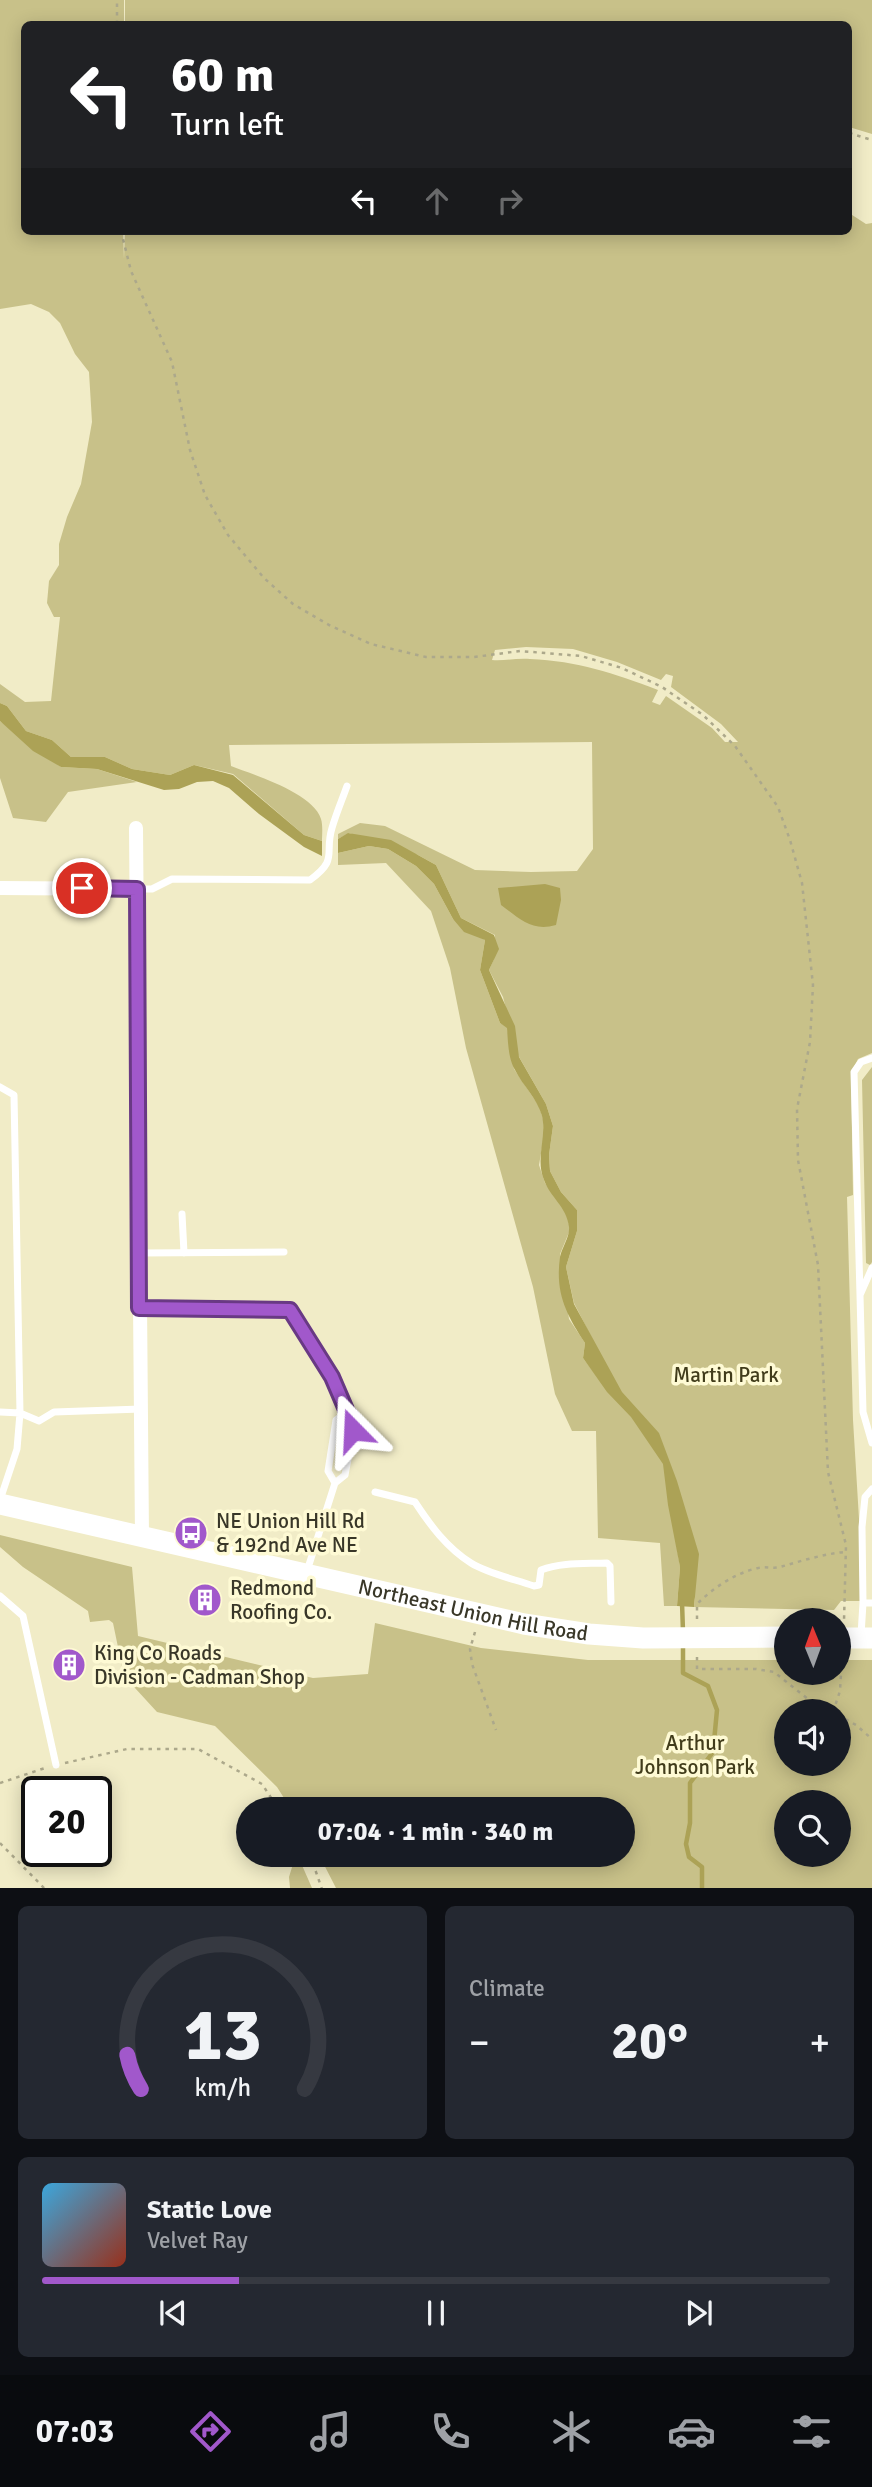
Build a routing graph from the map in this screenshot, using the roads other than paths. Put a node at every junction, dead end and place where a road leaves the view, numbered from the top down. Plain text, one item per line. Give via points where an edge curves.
1 (346, 786) dead end
2 (136, 828) dead end
3 (0, 888) edge
4 (137, 889) junction
5 (872, 1058) edge
6 (0, 1087) edge
7 (182, 1214) dead end
8 (284, 1252) dead end
9 (139, 1253) junction
10 (184, 1253) junction
11 (872, 1268) edge
12 (860, 1295) junction
13 (139, 1308) junction
14 (141, 1409) junction
15 (0, 1412) edge
16 (347, 1412) junction
17 (20, 1413) junction
18 (872, 1443) edge
19 (335, 1483) junction
20 (872, 1489) edge
21 (375, 1492) dead end
22 (0, 1502) edge
23 (142, 1538) junction
24 (305, 1575) junction
25 (0, 1596) edge
26 (611, 1602) dead end
27 (863, 1603) junction
28 (872, 1603) edge
29 (774, 1637) edge
30 (854, 1638) edge
31 (56, 1765) road end

1 - 4 lane via 331,832 330,856 310,880 172,879
2 - 4 street
3 - 4 street
4 - 9 street
5 - 12 lane via 861,1062 854,1072
6 - 17 lane via 14,1095
7 - 10 lane
8 - 10 lane
9 - 10 lane
9 - 13 street
11 - 12 lane
12 - 18 lane via 863,1412
13 - 14 street
13 - 16 lane via 290,1310 332,1377
14 - 17 lane via 54,1412 38,1421
14 - 23 street
15 - 17 lane
16 - 19 lane via 355,1422 345,1475
16 - 19 lane via 336,1419 329,1460 328,1471
17 - 22 lane via 17,1448
19 - 24 lane
20 - 27 lane via 865,1497
21 - 26 lane via 415,1502 454,1551 474,1565 534,1586 539,1585 541,1570 546,1568 607,1563
22 - 23 main road, Northeast Union Hill Road
23 - 24 main road, Northeast Union Hill Road
24 - 29 main road, Northeast Union Hill Road via 479,1615 589,1634
25 - 31 lane via 23,1616
27 - 28 lane
27 - 30 lane

